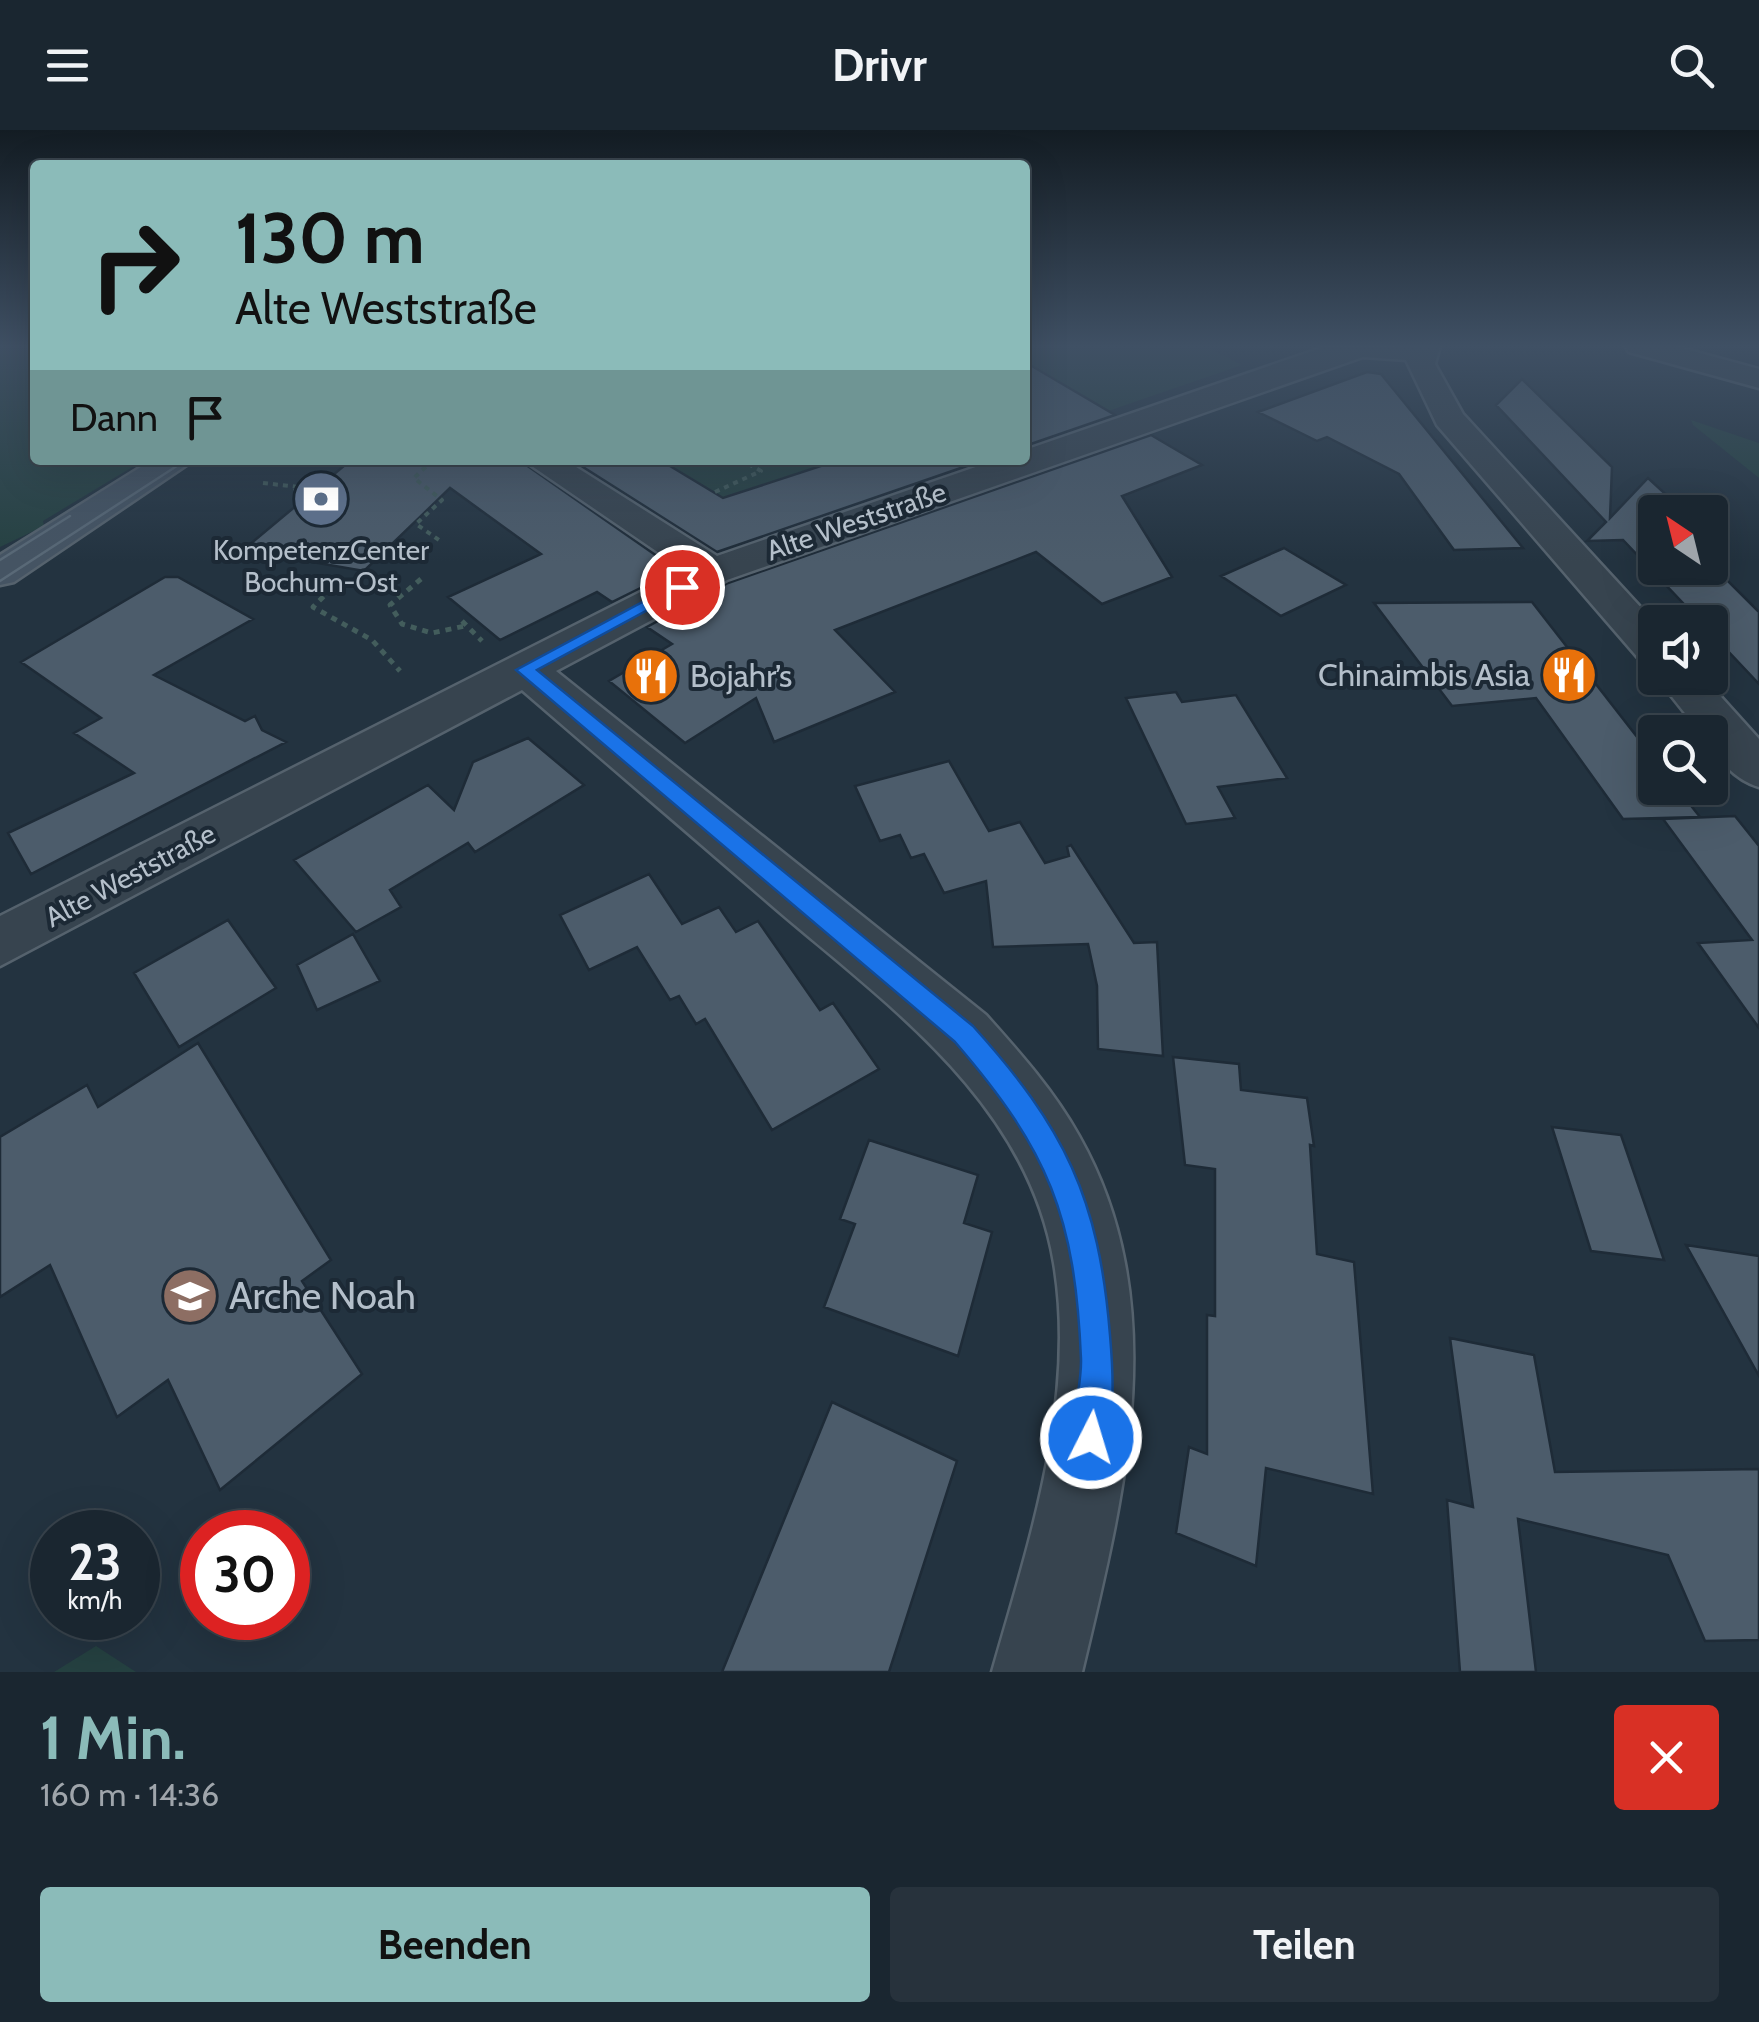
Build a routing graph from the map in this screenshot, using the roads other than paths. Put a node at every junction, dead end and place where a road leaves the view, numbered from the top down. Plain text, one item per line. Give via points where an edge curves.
1 (1127, 418) edge
2 (1449, 418) edge
3 (1030, 456) edge
4 (168, 465) edge
5 (549, 465) edge
6 (1006, 465) edge
7 (714, 571) junction
8 (0, 572) edge
9 (1638, 631) edge
10 (495, 648) junction
11 (1694, 695) edge
12 (1759, 770) edge
13 (0, 943) edge
14 (1036, 1672) edge

1 - 3 street, Alte Weststraße
2 - 9 street
4 - 8 main road
5 - 7 street
6 - 7 street, Alte Weststraße
7 - 10 street, Alte Weststraße
10 - 13 street, Alte Weststraße
10 - 14 street via 964,1034 1044,1140 1075,1204 1090,1266 1097,1365 1088,1476
11 - 12 street

